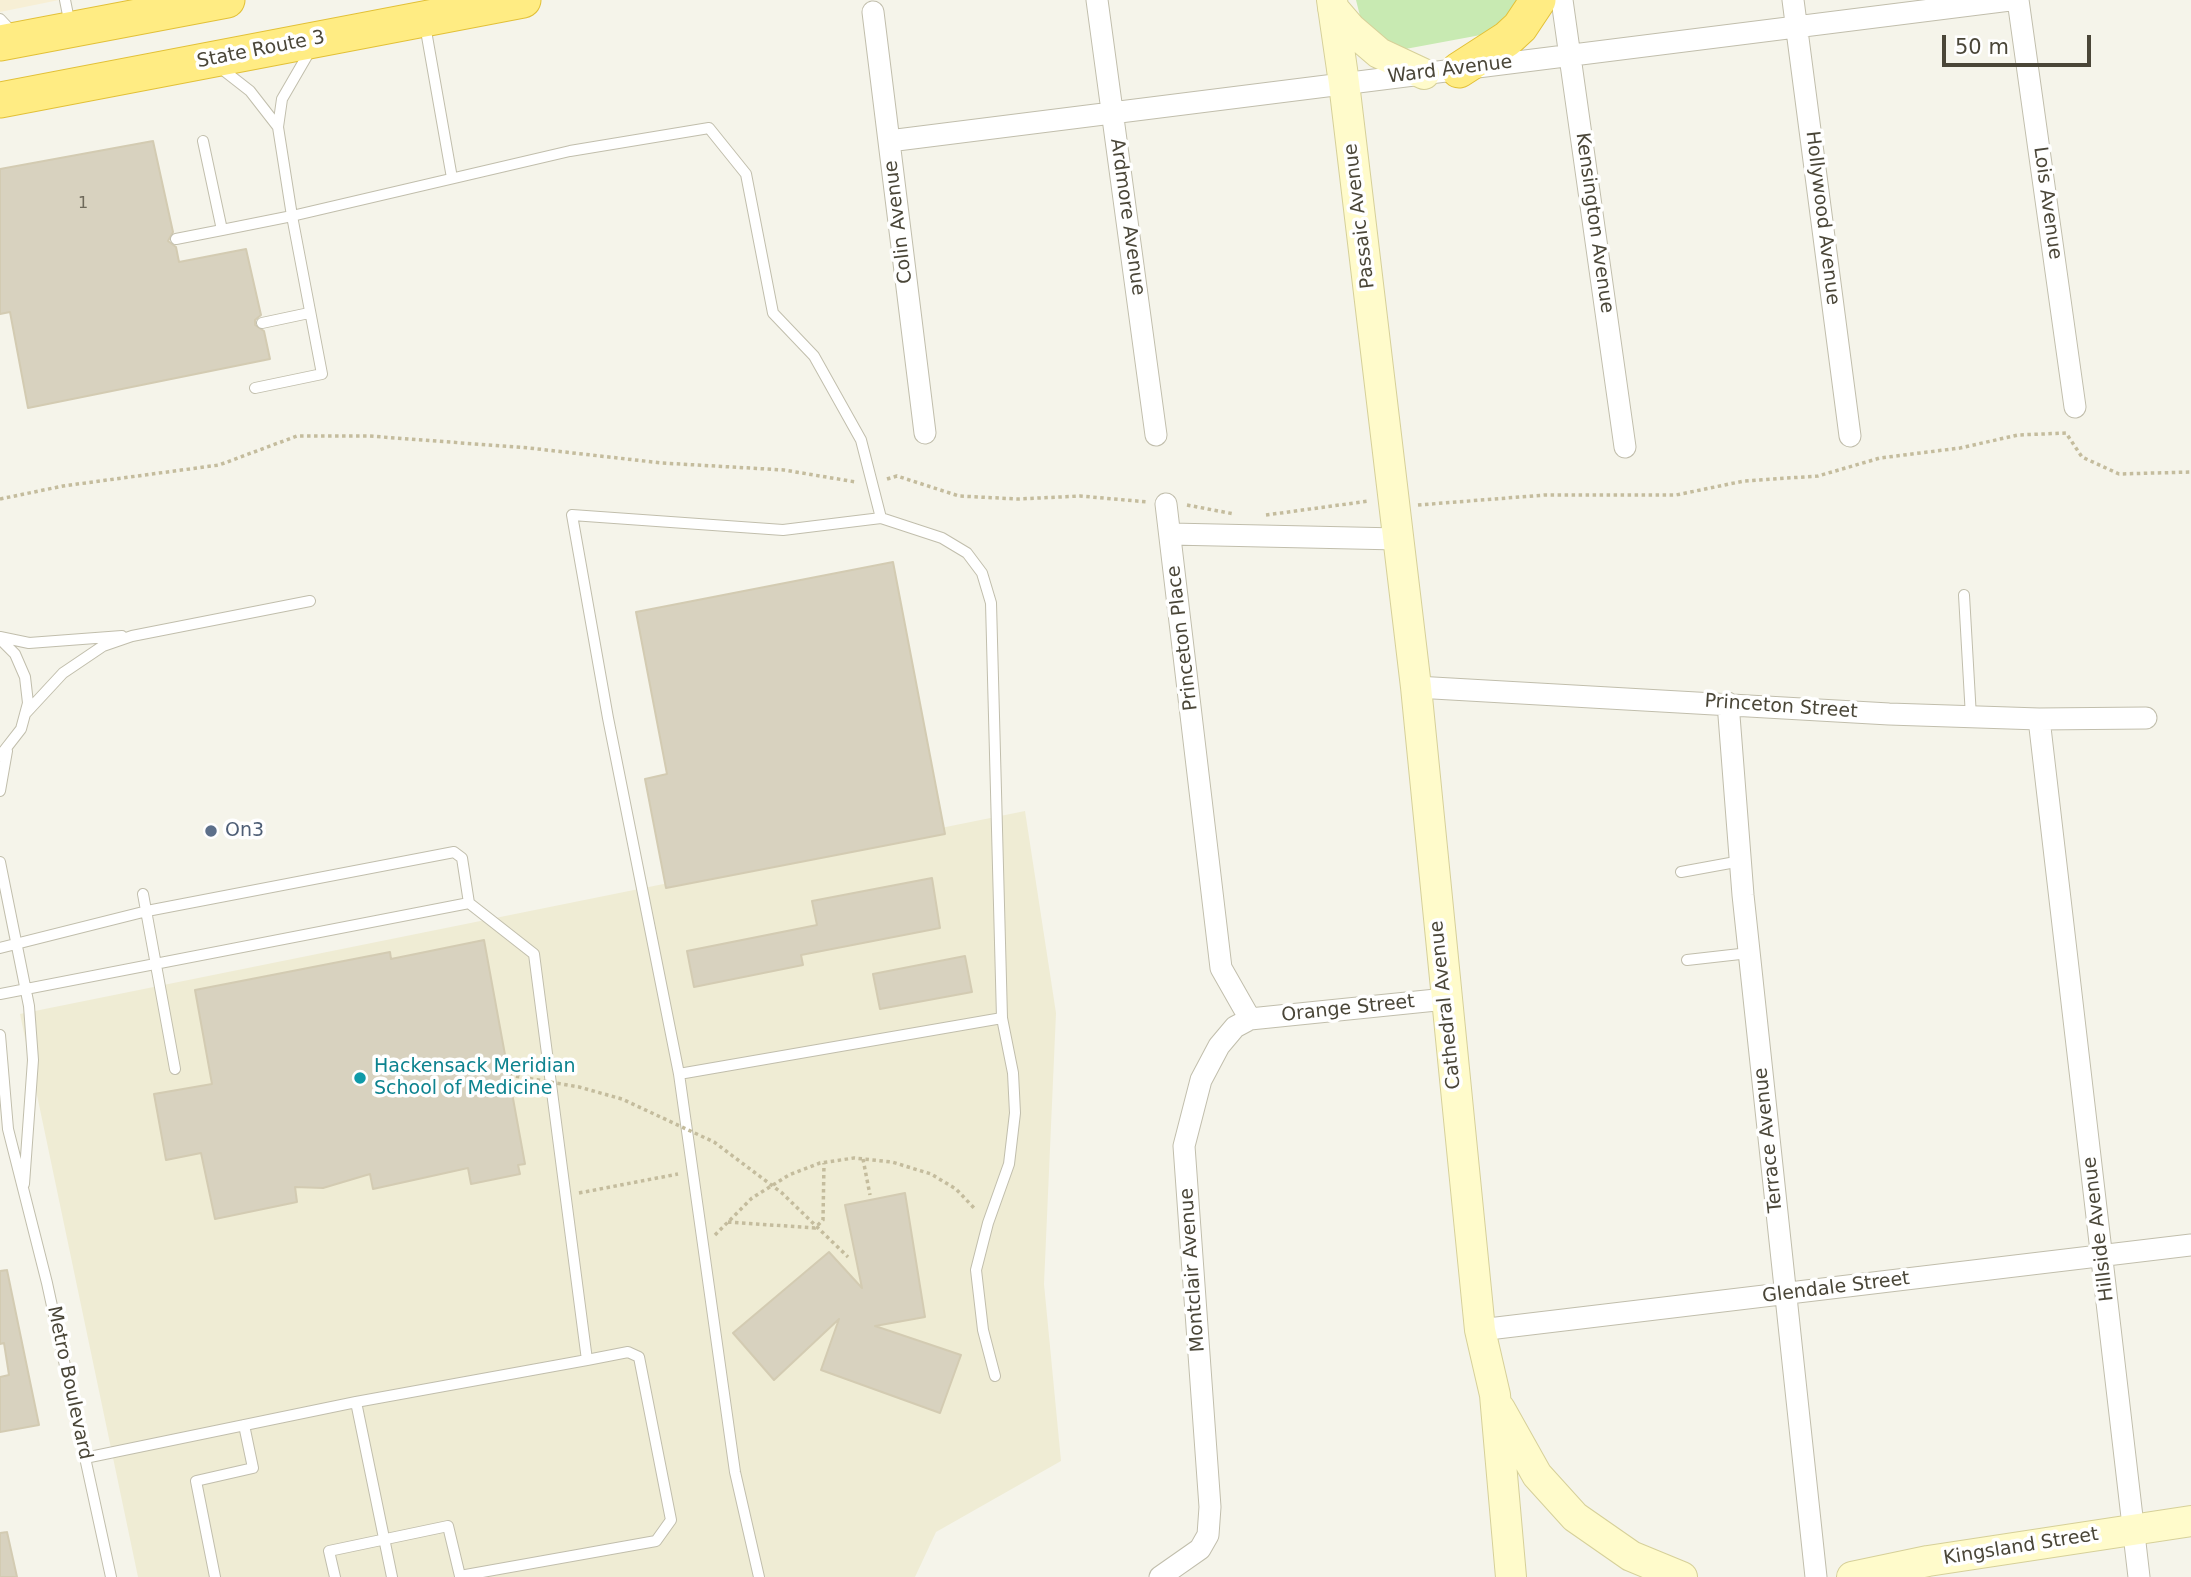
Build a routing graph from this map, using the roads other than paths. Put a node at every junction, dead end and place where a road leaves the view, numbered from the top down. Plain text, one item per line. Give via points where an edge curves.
1 (227, 0) edge
2 (523, 0) edge
3 (1097, 0) edge
4 (1538, 0) edge
5 (1562, 0) edge
6 (1793, 0) edge
7 (2010, 0) edge
8 (2018, 0) edge
9 (1332, 4) edge
10 (873, 12) dead end
11 (68, 15) edge
12 (424, 19) junction
13 (1797, 27) junction
14 (6, 34) edge
15 (318, 39) junction
16 (1571, 54) junction
17 (211, 60) junction
18 (1459, 71) junction
19 (1424, 74) junction
20 (1345, 83) junction
21 (0, 100) edge
22 (1112, 113) junction
23 (278, 127) junction
24 (203, 141) dead end
25 (889, 141) junction
26 (452, 178) junction
27 (292, 216) junction
28 (222, 230) junction
29 (176, 239) dead end
30 (309, 313) junction
31 (262, 323) dead end
32 (255, 388) dead end
33 (2075, 407) dead end
34 (925, 433) dead end
35 (1386, 433) joint
36 (1156, 435) dead end
37 (1850, 436) dead end
38 (1625, 447) dead end
39 (1166, 504) road end
40 (881, 518) junction
41 (1171, 534) junction
42 (1398, 539) junction
43 (1964, 595) dead end
44 (310, 601) dead end
45 (132, 636) junction
46 (0, 638) edge
47 (1416, 687) junction
48 (1728, 703) junction
49 (25, 714) junction
50 (1971, 717) junction
51 (2147, 718) dead end
52 (2039, 719) junction
53 (3, 754) edge
54 (0, 791) edge
55 (0, 862) edge
56 (1741, 862) junction
57 (1681, 872) dead end
58 (143, 894) dead end
59 (468, 903) junction
60 (147, 911) junction
61 (17, 943) junction
62 (0, 948) edge
63 (1749, 953) junction
64 (1687, 960) dead end
65 (156, 962) junction
66 (25, 988) junction
67 (0, 995) edge
68 (1446, 999) junction
69 (1002, 1018) junction
70 (1250, 1019) junction
71 (0, 1035) edge
72 (175, 1069) dead end
73 (679, 1074) junction
74 (24, 1191) junction
75 (2191, 1245) edge
76 (2102, 1256) junction
77 (1785, 1294) junction
78 (1480, 1330) junction
79 (587, 1360) junction
80 (995, 1376) dead end
81 (1495, 1395) junction
82 (356, 1402) junction
83 (244, 1425) junction
84 (85, 1458) junction
85 (2191, 1521) edge
86 (2135, 1530) junction
87 (384, 1540) junction
88 (111, 1577) edge
89 (215, 1577) edge
90 (335, 1577) edge
91 (391, 1577) edge
92 (759, 1577) edge
93 (1160, 1577) edge
94 (1511, 1577) edge
95 (1682, 1577) edge
96 (1816, 1577) edge
97 (1852, 1577) edge
98 (2140, 1577) edge

1 - 11 highway via 128,14
2 - 12 highway, State Route 3
3 - 22 street, Ardmore Avenue
4 - 18 highway via 1507,39
5 - 16 street, Kensington Avenue
6 - 13 street, Hollywood Avenue
7 - 13 street, Ward Avenue
8 - 33 street, Lois Avenue
9 - 19 main road via 1351,29 1379,53
9 - 20 main road, Passaic Avenue
10 - 25 street, Colin Avenue
11 - 14 highway
12 - 15 highway, State Route 3
12 - 26 lane
13 - 16 street, Ward Avenue
13 - 37 street, Hollywood Avenue
15 - 17 highway, State Route 3
15 - 23 lane via 282,99
16 - 18 street, Ward Avenue
16 - 38 street, Kensington Avenue
17 - 21 highway, State Route 3
17 - 23 lane via 250,91
18 - 19 street, Ward Avenue
19 - 20 street, Ward Avenue
20 - 22 street, Ward Avenue
20 - 35 main road, Passaic Avenue
22 - 25 street, Ward Avenue
22 - 36 street, Ardmore Avenue
23 - 27 lane
24 - 28 lane
25 - 34 street, Colin Avenue
26 - 27 lane
26 - 40 lane via 570,150 709,128 746,174 773,313 814,356 861,440
27 - 28 lane
27 - 30 lane
28 - 29 lane
30 - 31 lane
30 - 32 lane via 322,374
35 - 42 main road, Cathedral Avenue
39 - 41 street
40 - 69 lane via 942,538 967,552 982,573 991,603
40 - 73 lane via 783,530 572,515
41 - 42 street
41 - 70 street, Princeton Place via 1222,968
42 - 47 main road, Cathedral Avenue
43 - 50 lane
44 - 45 lane
45 - 46 lane via 29,643
45 - 49 lane via 103,646 63,673
46 - 49 lane via 15,654 25,677
47 - 48 street, Princeton Street
47 - 68 main road, Cathedral Avenue
48 - 50 street, Princeton Street
48 - 56 street, Terrace Avenue
49 - 53 lane via 21,729
50 - 52 street, Princeton Street
51 - 52 street, Princeton Street
52 - 76 street, Hillside Avenue
53 - 54 lane
55 - 61 lane, Metro Boulevard
56 - 57 lane
56 - 63 street, Terrace Avenue
58 - 60 lane
59 - 60 lane via 462,858 454,852
59 - 65 lane
59 - 79 lane via 534,954
60 - 61 lane
60 - 65 lane
61 - 62 lane
61 - 66 lane, Metro Boulevard
63 - 64 lane
63 - 77 street, Terrace Avenue
65 - 66 lane
65 - 72 lane
66 - 67 lane
66 - 74 lane, Metro Boulevard via 33,1060
68 - 70 street, Orange Street
68 - 78 main road, Cathedral Avenue
69 - 73 lane
69 - 80 lane via 1015,1113 1009,1164 976,1270 983,1330
70 - 93 street, Montclair Avenue via 1235,1027 1219,1046 1201,1080 1184,1146 1210,1507 1208,1535 1200,1549
71 - 74 lane, Metro Boulevard via 8,1129
73 - 92 lane via 735,1472
74 - 84 lane, Metro Boulevard
75 - 76 street, Glendale Street
76 - 77 street, Glendale Street
76 - 86 street, Hillside Avenue
77 - 78 street, Glendale Street
77 - 96 street, Terrace Avenue
78 - 81 main road, Cathedral Avenue
79 - 82 lane
79 - 87 lane via 628,1352 639,1357 671,1520 656,1541 460,1576 449,1526
81 - 94 main road, Cathedral Avenue
81 - 95 main road via 1537,1475 1576,1517 1631,1556
82 - 83 lane
82 - 87 lane
83 - 84 lane
83 - 89 lane via 253,1468 196,1481
84 - 88 lane, Metro Boulevard
85 - 86 main road, Kingsland Street
86 - 97 main road, Kingsland Street
86 - 98 street, Hillside Avenue
87 - 90 lane via 329,1551
87 - 91 lane

